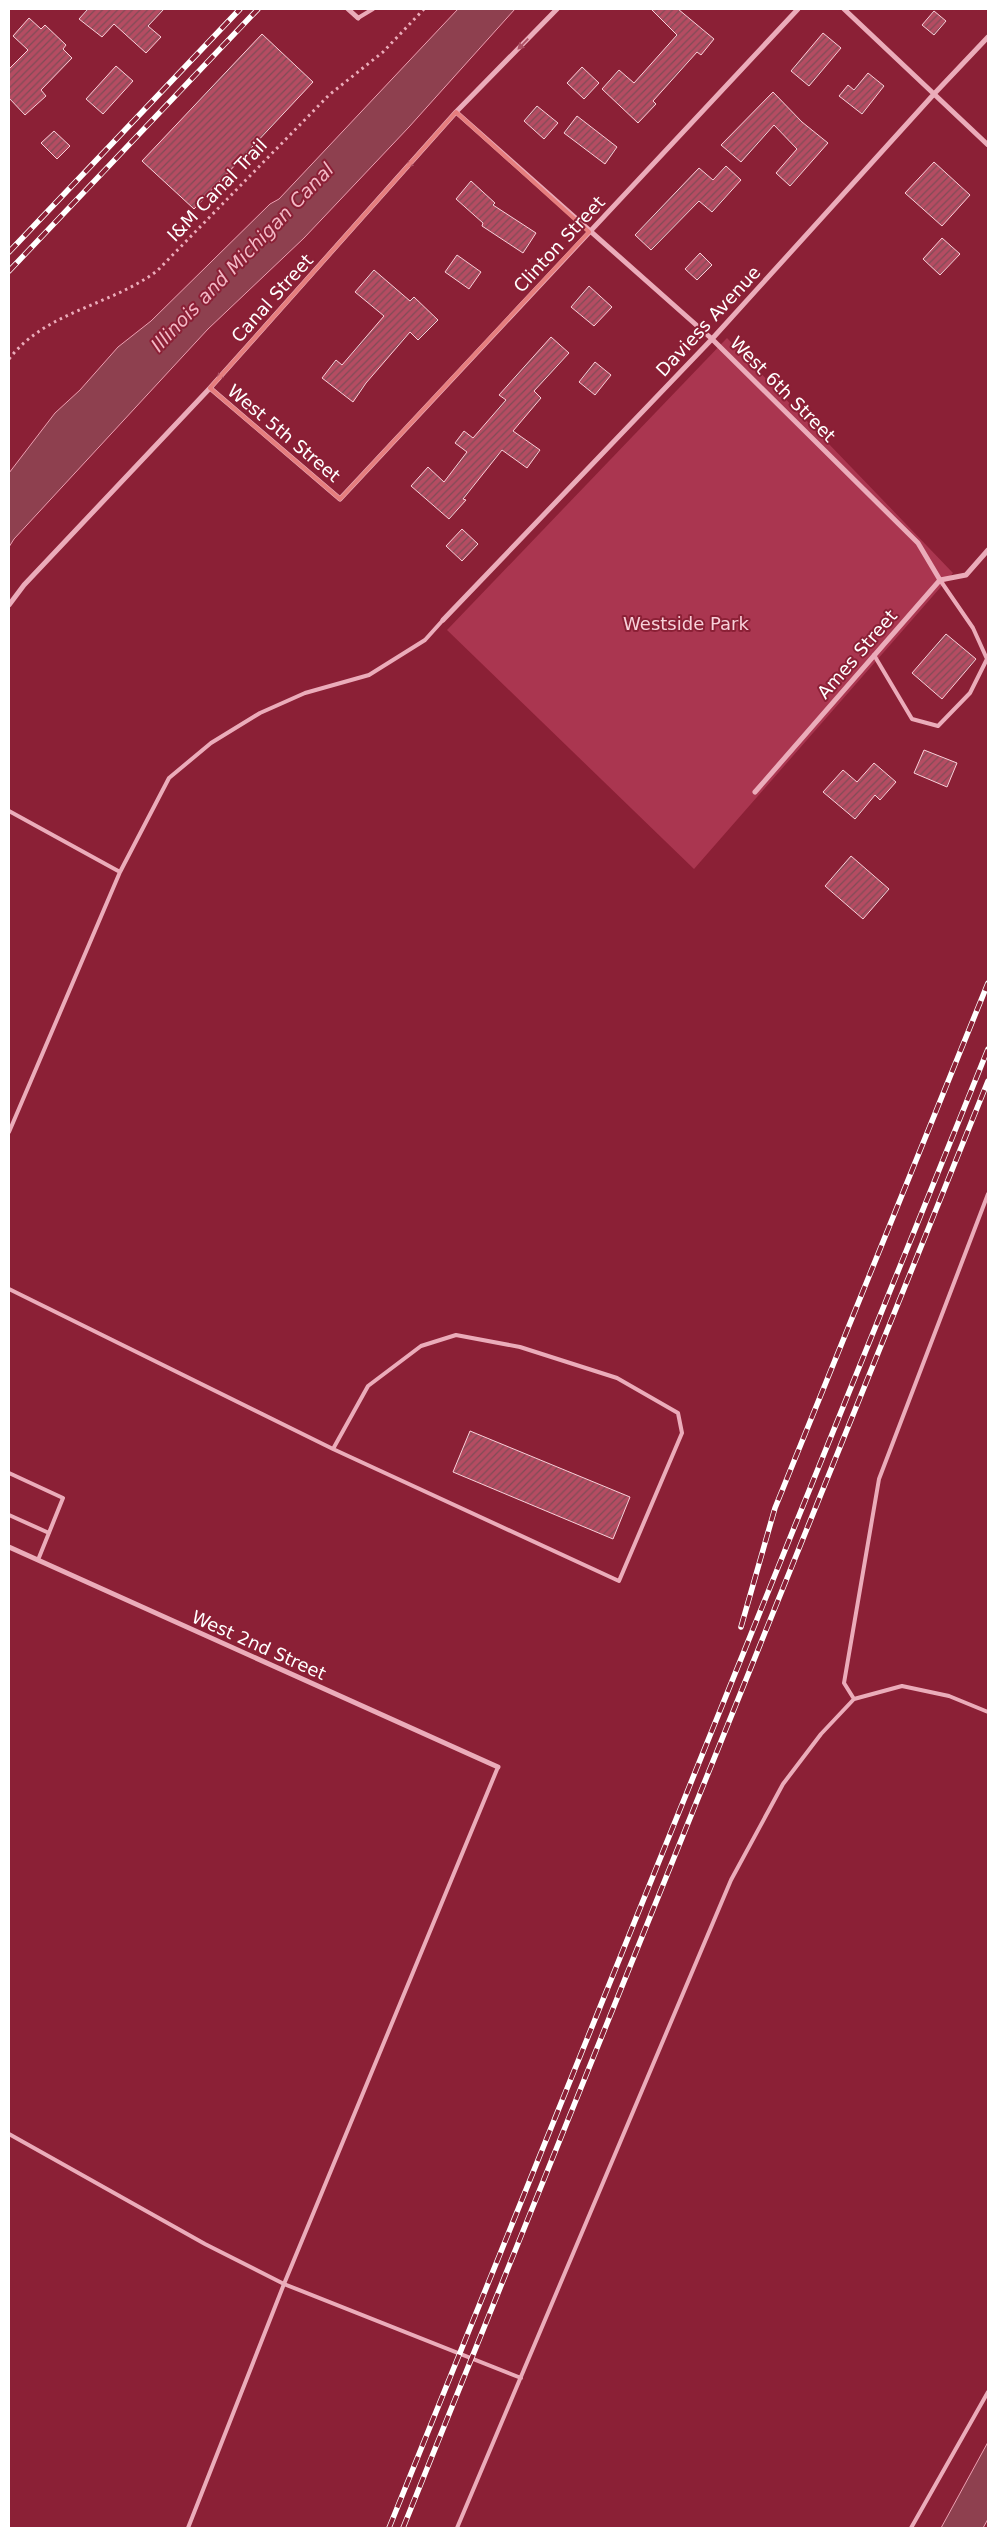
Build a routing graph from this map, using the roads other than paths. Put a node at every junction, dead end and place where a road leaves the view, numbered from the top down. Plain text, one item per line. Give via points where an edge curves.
1 (348, 9) edge
2 (373, 9) edge
3 (557, 9) edge
4 (798, 9) edge
5 (844, 9) edge
6 (358, 18) joint
7 (988, 37) edge
8 (934, 94) junction
9 (456, 112) junction
10 (988, 145) edge
11 (589, 232) junction
12 (712, 339) junction
13 (210, 388) junction
14 (340, 499) joint
15 (988, 550) edge
16 (940, 580) junction
17 (9, 606) edge
18 (443, 620) joint
19 (874, 655) junction
20 (755, 792) dead end
21 (9, 811) edge
22 (120, 872) junction
23 (9, 1132) edge
24 (988, 1194) edge
25 (9, 1289) edge
26 (333, 1448) junction
27 (9, 1473) edge
28 (9, 1515) edge
29 (49, 1533) junction
30 (9, 1547) edge
31 (38, 1560) junction
32 (854, 1699) junction
33 (988, 1712) edge
34 (498, 1767) joint
35 (9, 2134) edge
36 (284, 2284) junction
37 (521, 2378) junction
38 (988, 2392) edge
39 (188, 2528) edge
40 (457, 2528) edge
41 (911, 2528) edge

1 - 6 street
2 - 6 lane
3 -> 9 street, Canal Street
4 - 11 street, Clinton Street
5 - 8 street
7 - 8 street, Daviess Avenue
8 - 10 street
8 - 12 street, Daviess Avenue
9 - 11 street, West 6th Street
9 -> 13 street, Canal Street
11 - 12 street, West 6th Street
11 - 14 street, Clinton Street
12 - 16 street, West 6th Street via 918,542
12 - 18 street, Daviess Avenue
13 - 14 street, West 5th Street
13 - 17 street, Canal Street via 37,571
15 - 16 street via 966,575
16 - 19 street, Ames Street
16 - 19 lane via 973,628 987,659 970,693 938,726 912,719
18 - 22 lane via 425,640 369,675 305,693 260,713 211,743 169,778
19 - 20 street, Ames Street
21 - 22 lane
22 - 23 lane
24 - 32 lane via 879,1479 844,1683
25 - 26 lane
26 - 26 lane via 368,1386 420,1346 456,1335 520,1347 617,1378 678,1413 682,1433 619,1581
27 - 29 lane via 63,1498
28 - 29 lane
29 - 31 lane
30 - 31 street, West 2nd Street
31 - 34 street, West 2nd Street
32 - 33 lane via 902,1686 949,1696
32 - 37 lane via 821,1734 783,1784 731,1880
34 - 36 lane
35 - 36 lane via 205,2244
36 - 37 lane
36 - 39 lane
37 - 40 lane
38 - 41 lane

